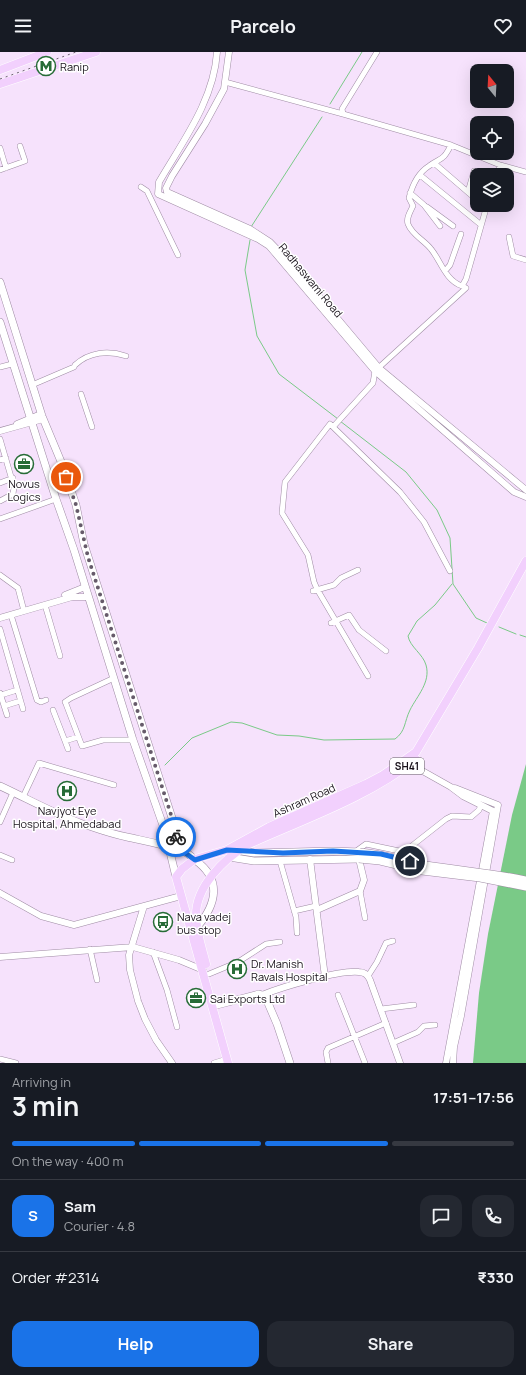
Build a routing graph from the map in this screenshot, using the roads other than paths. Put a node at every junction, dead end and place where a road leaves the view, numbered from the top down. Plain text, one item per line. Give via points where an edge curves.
1 (47, 52) edge
2 (96, 52) edge
3 (217, 52) edge
4 (229, 52) edge
5 (377, 52) edge
6 (0, 70) edge
7 (225, 82) junction
8 (0, 84) edge
9 (343, 114) junction
10 (451, 145) junction
11 (20, 146) dead end
12 (0, 148) edge
13 (434, 163) junction
14 (500, 165) junction
15 (6, 168) junction
16 (499, 168) edge
17 (0, 170) edge
18 (526, 172) edge
19 (420, 175) junction
20 (470, 185) edge
21 (141, 187) dead end
22 (167, 192) junction
23 (468, 192) joint
24 (410, 193) junction
25 (158, 194) junction
26 (424, 205) junction
27 (483, 212) edge
28 (480, 224) junction
29 (440, 226) dead end
30 (453, 226) dead end
31 (249, 232) junction
32 (461, 234) dead end
33 (510, 237) dead end
34 (178, 255) dead end
35 (526, 260) edge
36 (445, 271) junction
37 (0, 282) edge
38 (462, 286) junction
39 (0, 322) edge
40 (2, 336) edge
41 (126, 356) dead end
42 (12, 364) junction
43 (0, 367) edge
44 (377, 370) junction
45 (32, 385) junction
46 (81, 394) dead end
47 (42, 416) junction
48 (30, 420) junction
49 (92, 427) dead end
50 (333, 427) junction
51 (3, 430) edge
52 (0, 439) edge
53 (6, 458) junction
54 (0, 460) edge
55 (12, 478) junction
56 (0, 483) edge
57 (526, 490) edge
58 (526, 497) edge
59 (56, 499) junction
60 (0, 501) edge
61 (0, 519) edge
62 (526, 562) edge
63 (358, 570) dead end
64 (450, 571) dead end
65 (526, 572) edge
66 (0, 576) edge
67 (85, 587) junction
68 (315, 590) junction
69 (88, 597) junction
70 (45, 605) junction
71 (24, 609) junction
72 (0, 614) edge
73 (11, 615) junction
74 (0, 618) edge
75 (336, 621) junction
76 (331, 624) dead end
77 (0, 629) edge
78 (386, 651) dead end
79 (60, 656) dead end
80 (368, 676) dead end
81 (114, 678) junction
82 (14, 690) dead end
83 (0, 694) edge
84 (46, 700) dead end
85 (17, 702) dead end
86 (4, 706) junction
87 (23, 709) dead end
88 (53, 710) dead end
89 (8, 715) dead end
90 (78, 737) junction
91 (133, 740) junction
92 (65, 742) junction
93 (68, 749) dead end
94 (408, 762) junction
95 (114, 785) dead end
96 (0, 786) edge
97 (451, 787) junction
98 (0, 790) edge
99 (12, 795) junction
100 (23, 797) junction
101 (481, 805) junction
102 (0, 822) edge
103 (171, 850) junction
104 (181, 850) junction
105 (238, 850) junction
106 (228, 854) junction
107 (0, 855) edge
108 (358, 855) junction
109 (310, 859) junction
110 (12, 860) dead end
111 (195, 860) junction
112 (280, 860) junction
113 (176, 877) junction
114 (211, 878) junction
115 (526, 880) edge
116 (526, 887) edge
117 (360, 891) junction
118 (0, 893) edge
119 (181, 896) junction
120 (144, 906) junction
121 (317, 908) junction
122 (294, 910) junction
123 (365, 918) dead end
124 (197, 927) junction
125 (297, 932) dead end
126 (393, 941) dead end
127 (280, 942) dead end
128 (133, 947) junction
129 (90, 949) junction
130 (153, 952) junction
131 (0, 958) edge
132 (206, 972) junction
133 (325, 976) junction
134 (368, 976) junction
135 (97, 980) dead end
136 (262, 995) junction
137 (338, 995) dead end
138 (217, 1005) junction
139 (414, 1005) dead end
140 (381, 1009) junction
141 (386, 1023) junction
142 (435, 1025) dead end
143 (177, 1027) dead end
144 (354, 1037) junction
145 (393, 1043) junction
146 (0, 1058) edge
147 (229, 1062) edge
148 (16, 1063) edge
149 (172, 1063) edge
150 (214, 1063) edge
151 (290, 1063) edge
152 (328, 1063) edge
153 (365, 1063) edge
154 (400, 1063) edge
155 (446, 1063) edge
156 (453, 1063) edge

1 - 6 main road
2 - 8 main road
3 - 25 street via 216,65 204,104 159,182
4 - 7 street
5 - 9 street via 342,109
7 - 9 street
7 - 22 street via 224,89 205,124 172,176 166,188
9 - 10 street
10 - 13 street via 445,157
10 - 14 street
11 - 15 street via 25,161
12 - 15 street
13 - 19 street
13 - 23 street
14 - 16 street
14 - 18 street
15 - 17 street
19 - 24 street
19 - 28 street
20 - 23 street
21 - 34 street via 147,191
22 - 25 street
22 - 31 street, Radhaswami Road
24 - 26 street
24 - 36 street via 409,198 413,206 408,224 413,233 432,250
25 - 31 street, Radhaswami Road
26 - 29 street
26 - 30 street
27 - 28 street
28 - 38 street
31 - 44 street, Radhaswami Road via 270,242 295,268
32 - 36 street via 450,265
33 - 35 street via 513,256
36 - 38 street via 455,284
37 - 45 main road
38 - 44 street via 466,288
39 - 40 main road
40 - 42 main road
41 - 45 street via 102,352 80,360 74,367
42 - 43 street
42 - 48 main road
44 - 50 street via 373,383
44 - 57 street, Radhaswami Road
44 - 58 street, Radhaswami Road via 514,492
45 - 47 main road
46 - 49 street
47 - 48 street
47 - 104 main road via 76,505 88,557
48 - 51 street
48 - 59 main road
50 - 64 street via 400,492 424,522
50 - 68 street via 330,424 285,482 282,513 308,556
52 - 53 street
53 - 54 street
53 - 55 street
55 - 56 street
55 - 60 street via 13,494
59 - 61 street
59 - 67 main road
62 - 94 main road, Ashram Road via 425,739
63 - 68 street via 341,578 334,585
65 - 94 main road, Ashram Road / SH41 via 430,742 420,756
66 - 71 street via 18,588
67 - 69 main road
67 - 71 street
68 - 75 street
69 - 70 street via 72,597
69 - 81 main road
70 - 71 street
70 - 79 street
71 - 72 street
71 - 73 street
73 - 74 street
73 - 84 street via 37,700
75 - 76 street
75 - 78 street via 348,615 359,630
75 - 80 street
77 - 87 street
81 - 90 street via 65,702
81 - 91 main road
82 - 83 street
83 - 86 street
85 - 86 street
86 - 89 street
88 - 92 street
90 - 91 street via 84,747 103,740
90 - 92 street
91 - 103 main road
92 - 93 street
94 - 97 street
94 - 105 main road, Ashram Road / SH41 via 368,790
94 - 106 main road, Ashram Road via 366,784 269,827
95 - 100 street via 39,763
96 - 100 main road
97 - 101 street
97 - 156 street via 498,805
98 - 99 main road
99 - 102 street
99 - 103 main road via 77,825 125,840
100 - 103 main road via 78,822 126,837 158,843
101 - 108 street via 471,817 452,816 404,852 366,844
101 - 155 street via 493,811
103 - 104 main road
103 - 113 main road
104 - 111 main road
105 - 106 main road, Ashram Road / SH41
105 - 108 main road via 254,853
106 - 111 main road, Ashram Road
106 - 112 main road via 254,860
106 - 114 main road, Ashram Road / SH41
107 - 110 street
108 - 109 main road
108 - 115 main road, bridge via 381,854 424,864
108 - 116 main road, bridge via 422,871
108 - 117 street via 364,880
109 - 112 main road
109 - 121 street
111 - 113 main road, Ashram Road
111 - 114 main road via 205,867
112 - 122 street
113 - 119 main road, Ashram Road
114 - 124 main road, Ashram Road / SH41 via 198,902
114 - 124 main road via 214,898 207,915
117 - 121 street
117 - 123 street
118 - 120 street via 42,916 74,925
119 - 120 street
119 - 132 main road, Ashram Road via 195,947
120 - 128 street
121 - 122 street
121 - 133 street
122 - 125 street
124 - 132 main road, Ashram Road / SH41
126 - 134 street via 386,943
127 - 132 street via 266,944 238,962
128 - 129 street
128 - 130 street
128 - 149 street via 129,955 130,970 138,1001 156,1040
129 - 131 street
129 - 135 street
130 - 132 street
130 - 143 street
132 - 138 main road, Ashram Road / SH41
132 - 147 main road, Ashram Road
133 - 134 street via 358,972
133 - 136 street
134 - 140 street
136 - 138 main road
136 - 151 main road via 267,999
137 - 144 street
138 - 147 main road, Ashram Road / SH41
139 - 140 street
140 - 141 street
141 - 144 street
141 - 145 street
142 - 145 street via 424,1026 418,1032
144 - 152 street via 328,1048
144 - 153 street
145 - 154 street
146 - 148 street
147 - 150 street

